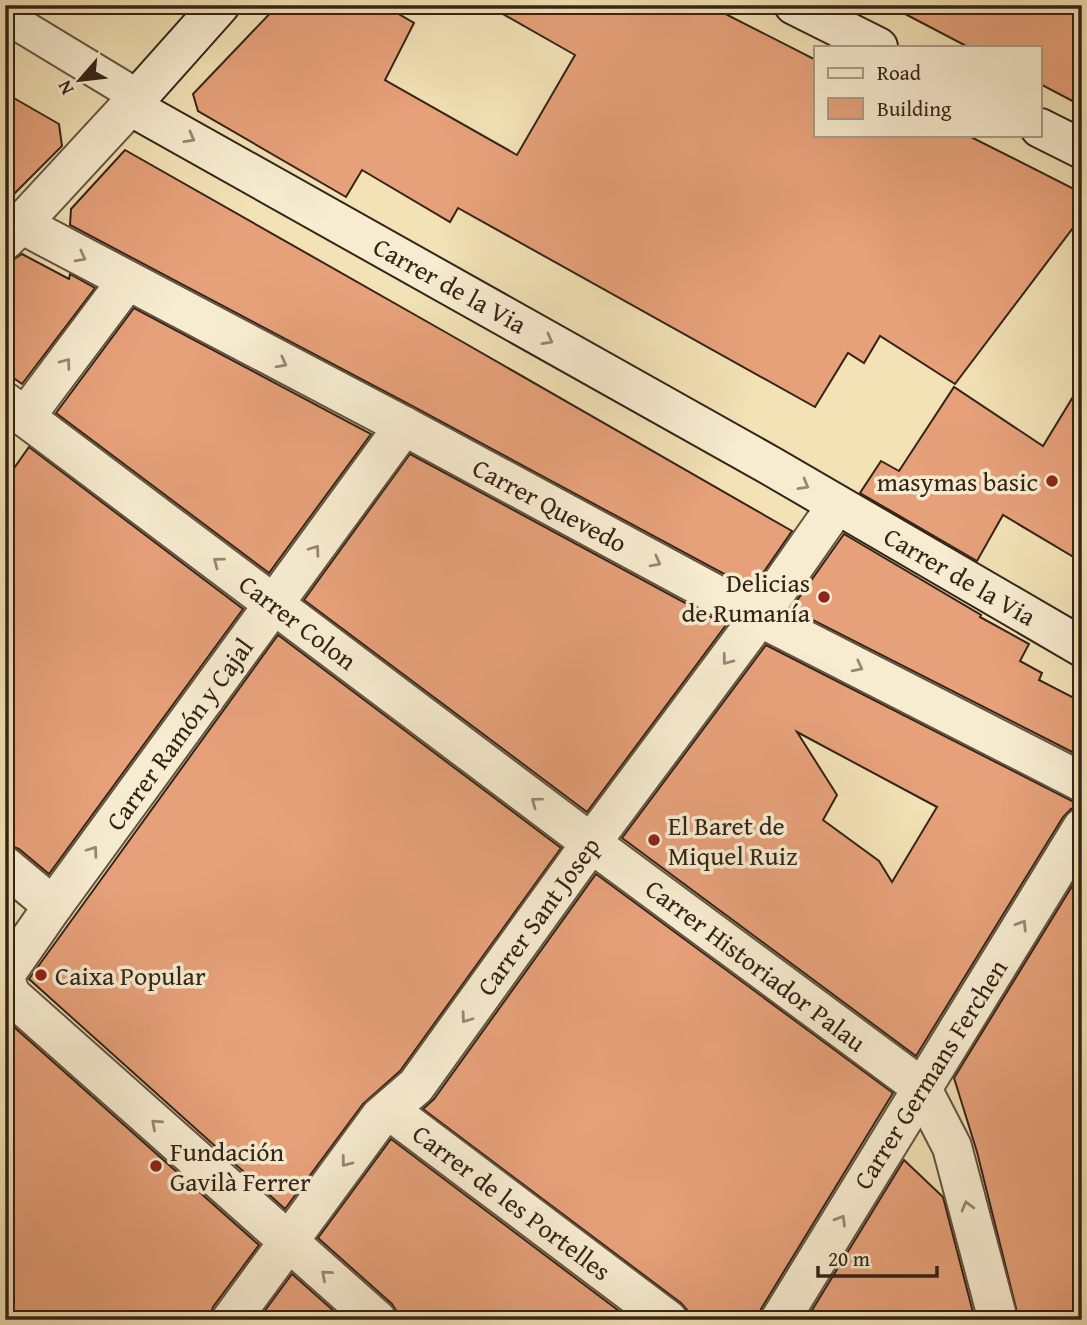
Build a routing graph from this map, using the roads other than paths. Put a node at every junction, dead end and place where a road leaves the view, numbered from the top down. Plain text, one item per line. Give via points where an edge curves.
1 (220, 5) edge
2 (794, 5) edge
3 (5, 16) edge
4 (876, 46) edge
5 (134, 101) junction
6 (1042, 129) edge
7 (1082, 149) edge
8 (13, 232) edge
9 (127, 281) junction
10 (15, 410) edge
11 (404, 426) junction
12 (837, 505) junction
13 (275, 605) junction
14 (758, 617) junction
15 (1082, 647) edge
16 (1082, 782) edge
17 (1082, 828) edge
18 (591, 843) junction
19 (5, 866) edge
20 (53, 906) junction
21 (5, 977) edge
22 (921, 1087) junction
23 (389, 1110) junction
24 (287, 1241) junction
25 (231, 1320) edge
26 (377, 1320) edge
27 (668, 1320) edge
28 (780, 1320) edge
29 (998, 1320) edge

1 - 5 street
2 - 4 street
3 - 5 street, Carrer de la Via
5 - 8 street
5 -> 12 street, Carrer de la Via
6 - 7 street
8 -> 9 street, Carrer Quevedo
10 -> 9 street
9 -> 11 street, Carrer Quevedo
13 -> 10 street, Carrer Colon
13 -> 11 street, Carrer Ramón y Cajal
11 -> 14 street, Carrer Quevedo
12 - 14 street, Carrer Sant Josep
12 - 15 street, Carrer de la Via
18 -> 13 street, Carrer Colon
20 -> 13 street, Carrer Ramón y Cajal
14 -> 16 street, Carrer Quevedo
14 -> 18 street, Carrer Sant Josep
22 -> 17 street, Carrer Germans Ferchen
18 - 22 street, Carrer Historiador Palau
18 -> 23 street, Carrer Sant Josep via 416,1086
19 - 20 street
20 - 21 street, Carrer Ramón y Cajal
24 -> 21 street via 11,995
28 -> 22 street, Carrer Germans Ferchen
29 -> 22 street via 951,1147
23 -> 24 street, Carrer Sant Josep
23 - 27 street, Carrer de les Portelles
24 - 25 street, Carrer Sant Josep
26 -> 24 street

